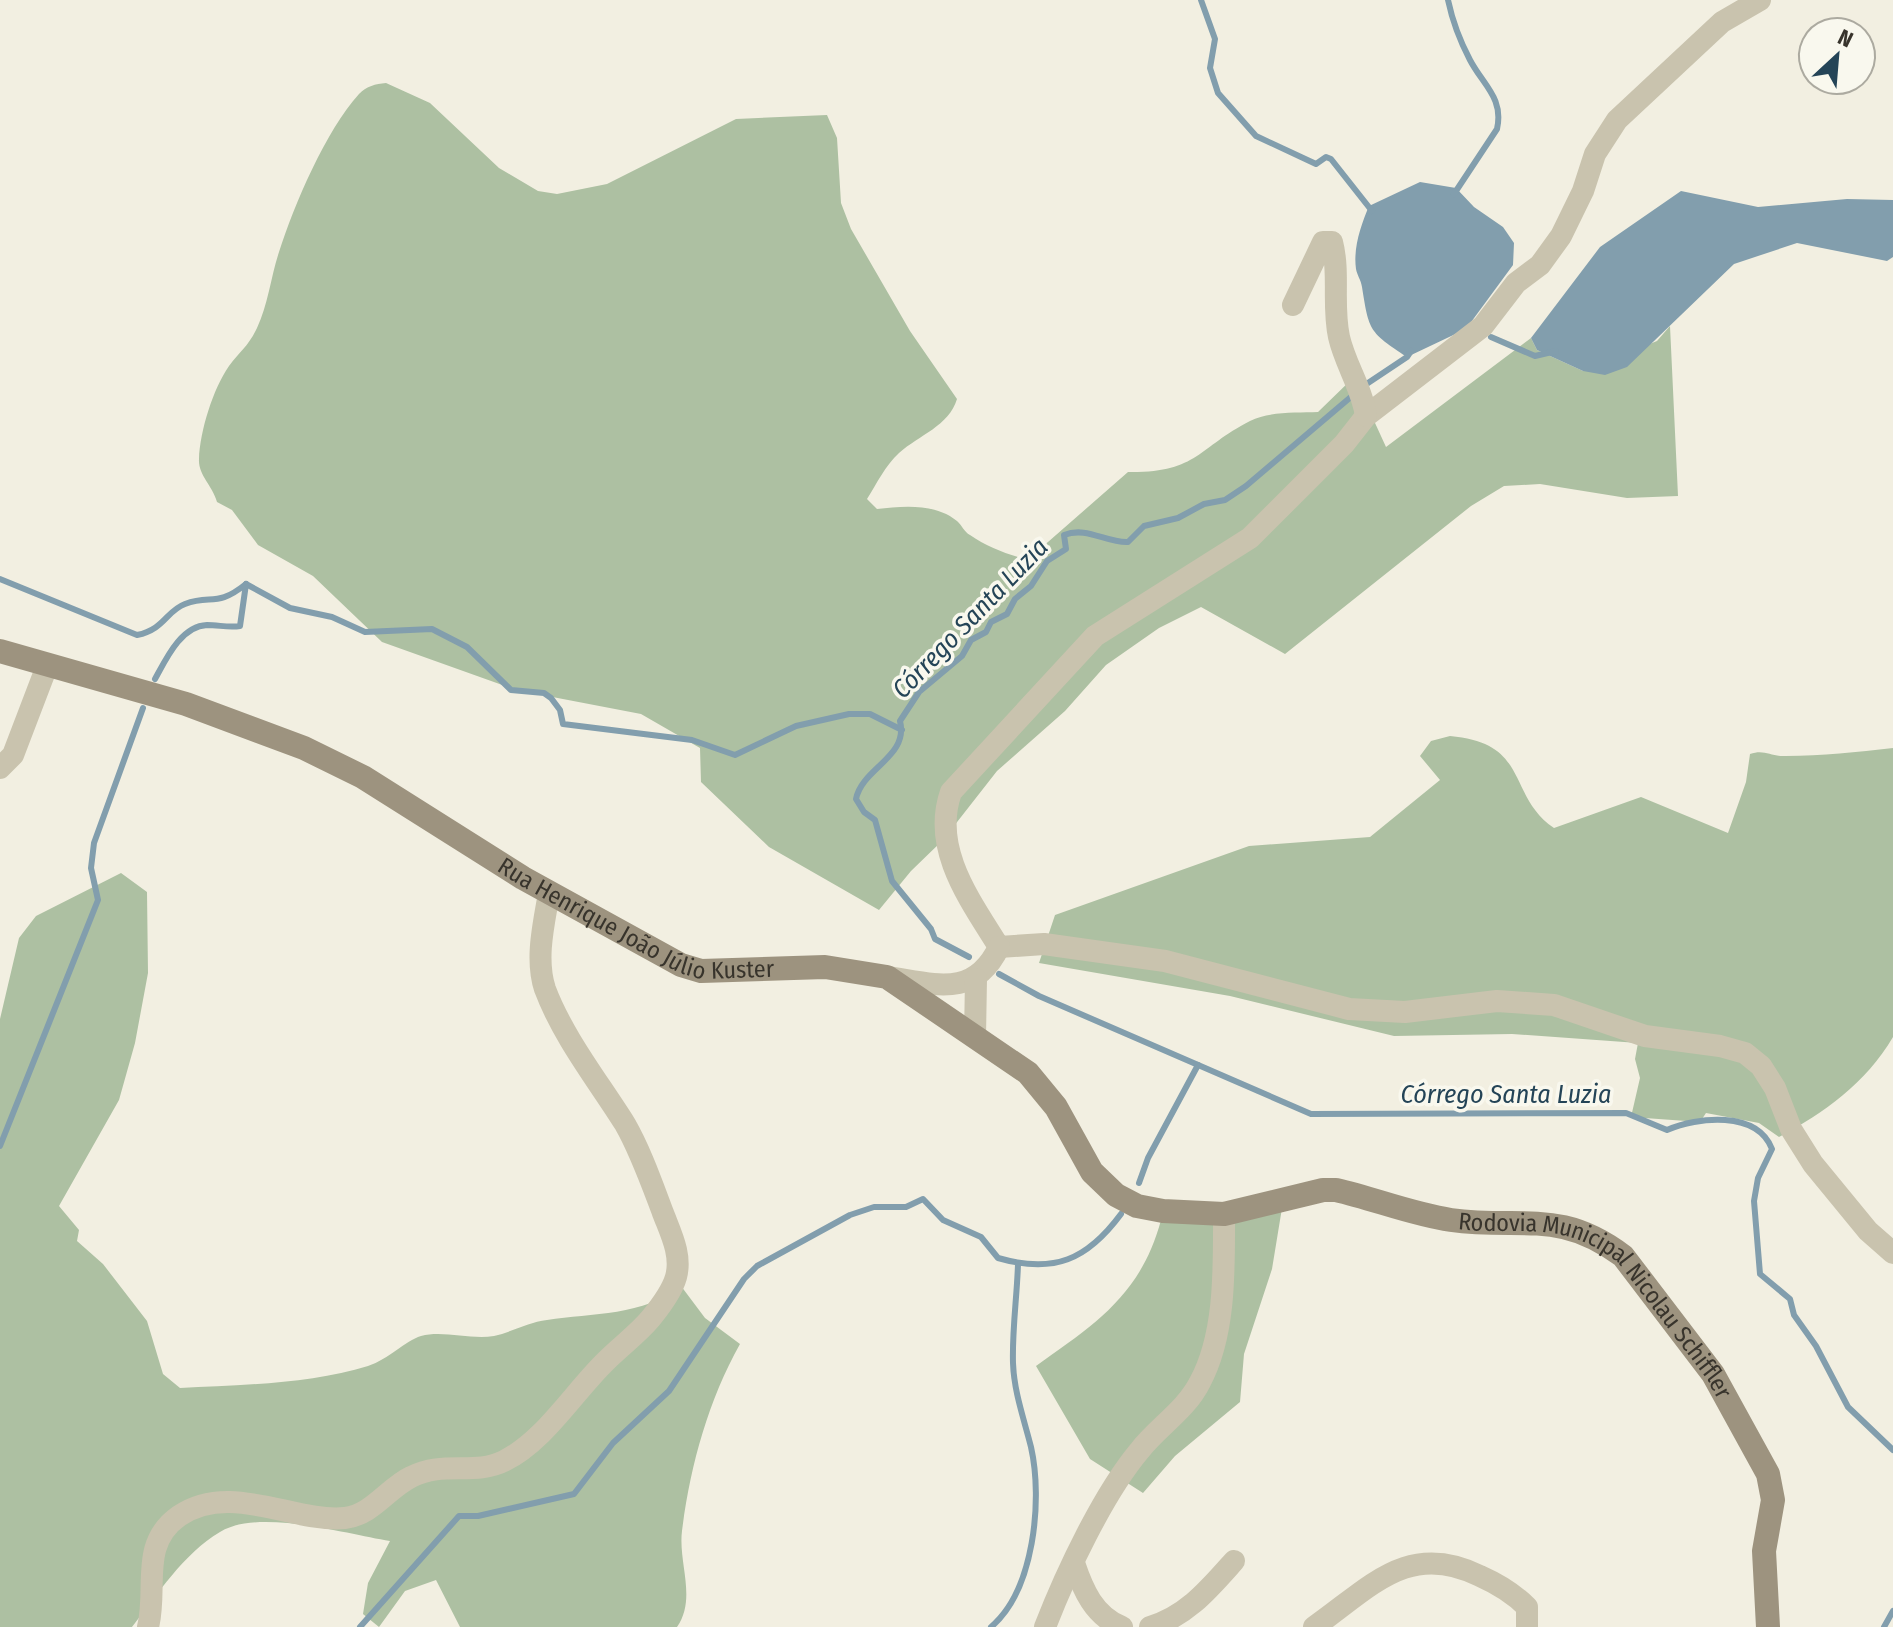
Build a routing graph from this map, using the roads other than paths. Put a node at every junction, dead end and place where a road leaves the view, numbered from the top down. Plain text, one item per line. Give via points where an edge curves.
1 (1760, 0) edge
2 (1293, 305) dead end
3 (1366, 416) junction
4 (0, 651) edge
5 (47, 666) junction
6 (0, 768) edge
7 (549, 893) junction
8 (999, 947) junction
9 (887, 977) junction
10 (976, 979) junction
11 (975, 1036) junction
12 (1224, 1214) junction
13 (1893, 1253) edge
14 (1234, 1561) dead end
15 (1074, 1563) junction
16 (148, 1627) edge
17 (1045, 1627) edge
18 (1122, 1627) edge
19 (1150, 1627) edge
20 (1314, 1627) edge
21 (1527, 1627) edge
22 (1768, 1627) edge

1 - 3 street via 1722,22 1617,120 1595,154 1557,243 1483,326
2 - 3 street via 1316,253 1323,242 1332,242 1339,337
3 - 8 street via 1327,463 1250,538 1095,636 951,792 945,810 948,850
4 - 5 street, Rua Henrique João Júlio Kuster
5 - 6 street via 13,755
5 - 7 street, Rua Henrique João Júlio Kuster via 186,704 304,748 363,777
7 - 9 street, Rua Henrique João Júlio Kuster via 643,946 701,971 825,967
7 - 16 street via 541,970 546,990 645,1165 675,1243 676,1280 649,1320 531,1442 507,1460 488,1468 431,1468 355,1516 330,1518 282,1507 225,1503 180,1515 163,1531 154,1551
8 - 10 street via 991,965
8 - 13 street via 1044,944 1165,961 1349,1009 1405,1012 1497,1001 1554,1005 1645,1036 1745,1053 1775,1088 1791,1129 1813,1164
9 - 10 street via 941,983
9 - 11 street, Rua Henrique João Júlio Kuster
10 - 11 street
11 - 12 street, Rua Henrique João Júlio Kuster via 1045,1091 1092,1172 1116,1195 1163,1211
12 - 15 street via 1217,1322 1203,1376 1186,1403 1140,1449
12 - 22 street, Rodovia Municipal Nicolau Schiffler via 1336,1190 1454,1221 1559,1223 1605,1242 1623,1256 1713,1374 1768,1474 1773,1500 1764,1551
14 - 19 street via 1199,1600
15 - 17 street
15 - 18 street via 1091,1602 1106,1620
20 - 21 street via 1395,1571 1443,1561 1513,1594 1527,1607

